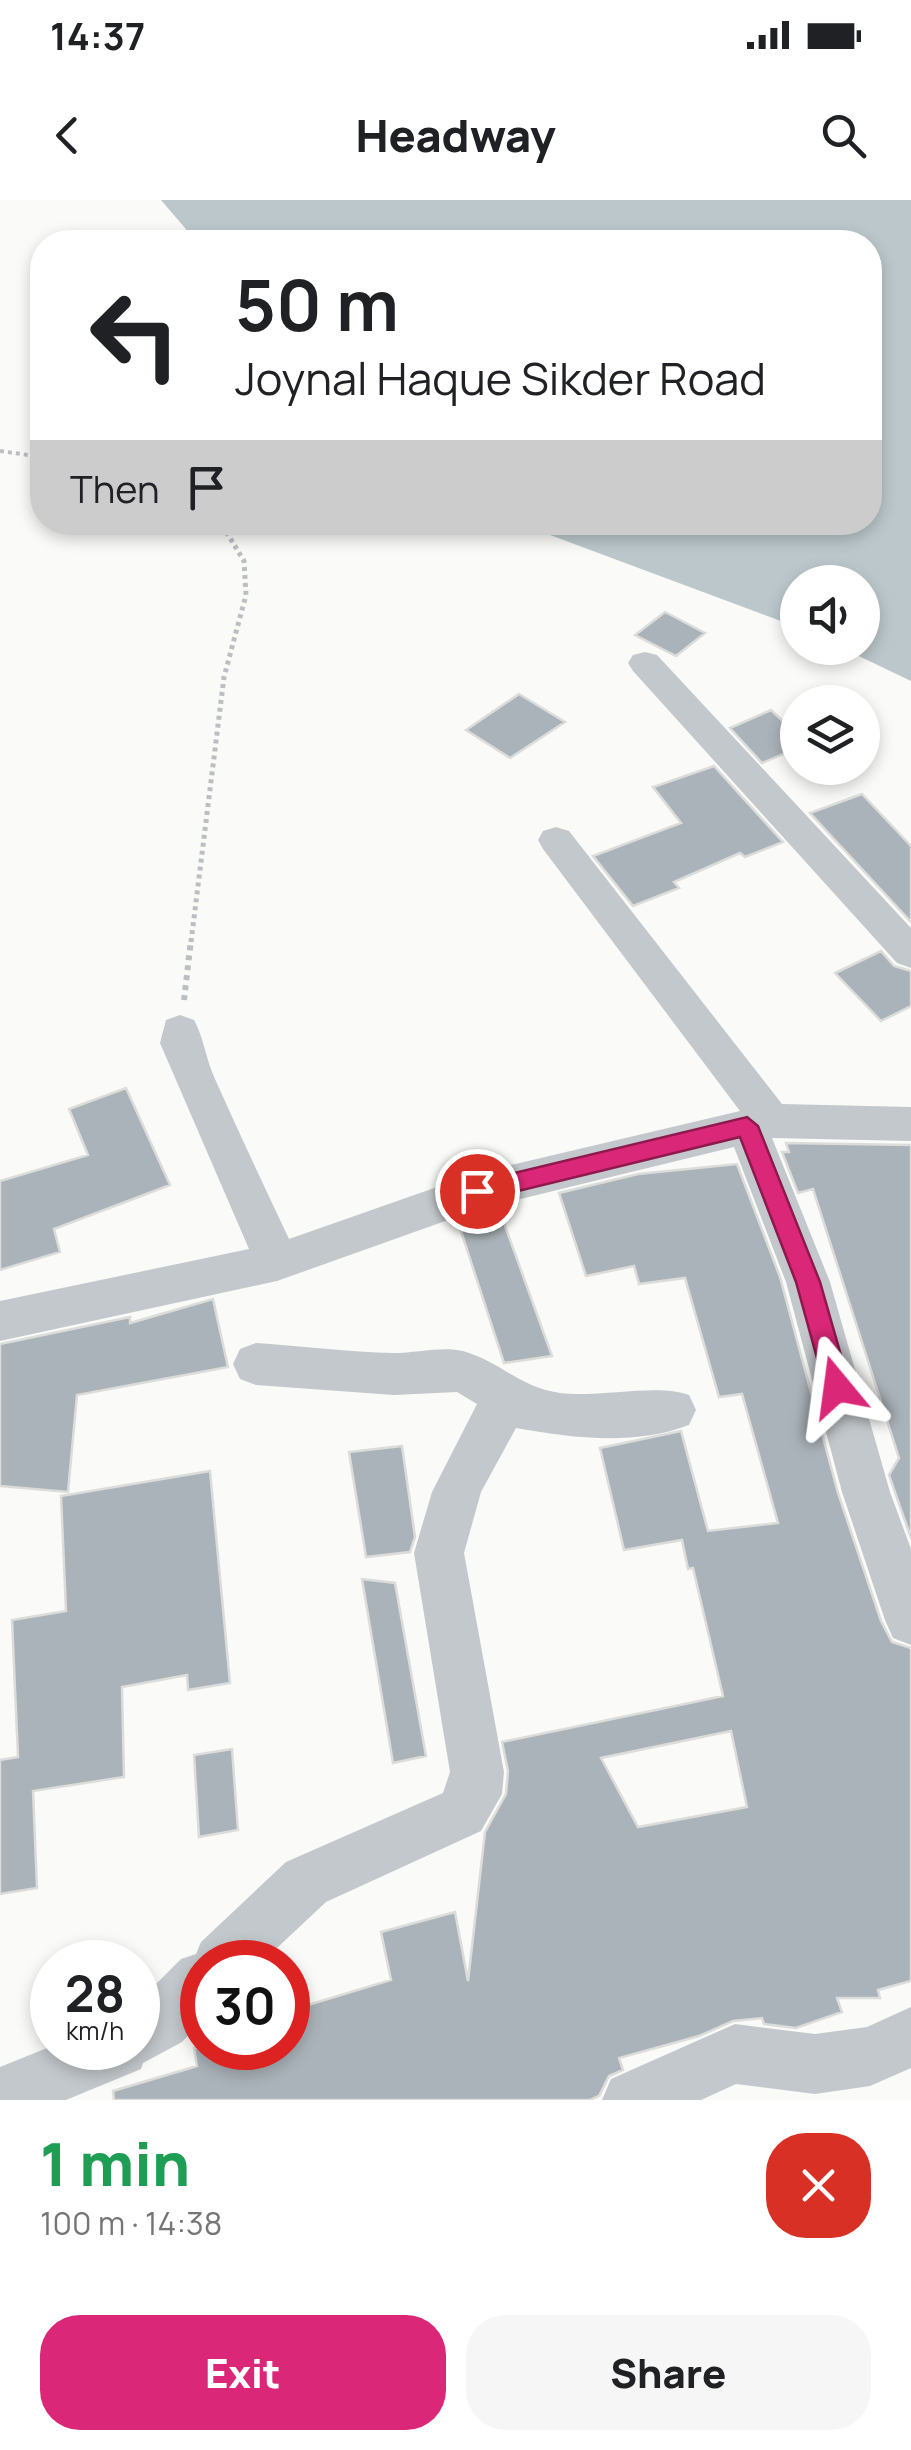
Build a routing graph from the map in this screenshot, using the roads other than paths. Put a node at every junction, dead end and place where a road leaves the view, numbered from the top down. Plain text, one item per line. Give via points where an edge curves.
1 (645, 662) dead end
2 (556, 840) dead end
3 (911, 953) edge
4 (180, 1031) road end
5 (759, 1124) junction
6 (911, 1124) edge
7 (277, 1262) junction
8 (0, 1322) edge
9 (256, 1364) dead end
10 (507, 1400) junction
11 (672, 1410) dead end
12 (911, 1620) edge
13 (244, 1940) edge
14 (180, 2001) edge
15 (160, 2021) edge
16 (911, 2037) edge
17 (66, 2070) edge
18 (0, 2097) edge
19 (632, 2100) edge

1 - 3 street
2 - 5 street
4 - 7 street via 192,1076
5 - 6 street
5 - 7 street via 477,1191
5 - 12 street via 866,1492
7 - 8 street
9 - 10 street via 459,1372
10 - 11 street via 563,1416
10 - 13 street via 462,1476 440,1553 477,1772 475,1794 462,1812 306,1882
14 - 15 street
16 - 19 street via 870,2056 815,2064 735,2054
17 - 18 street

